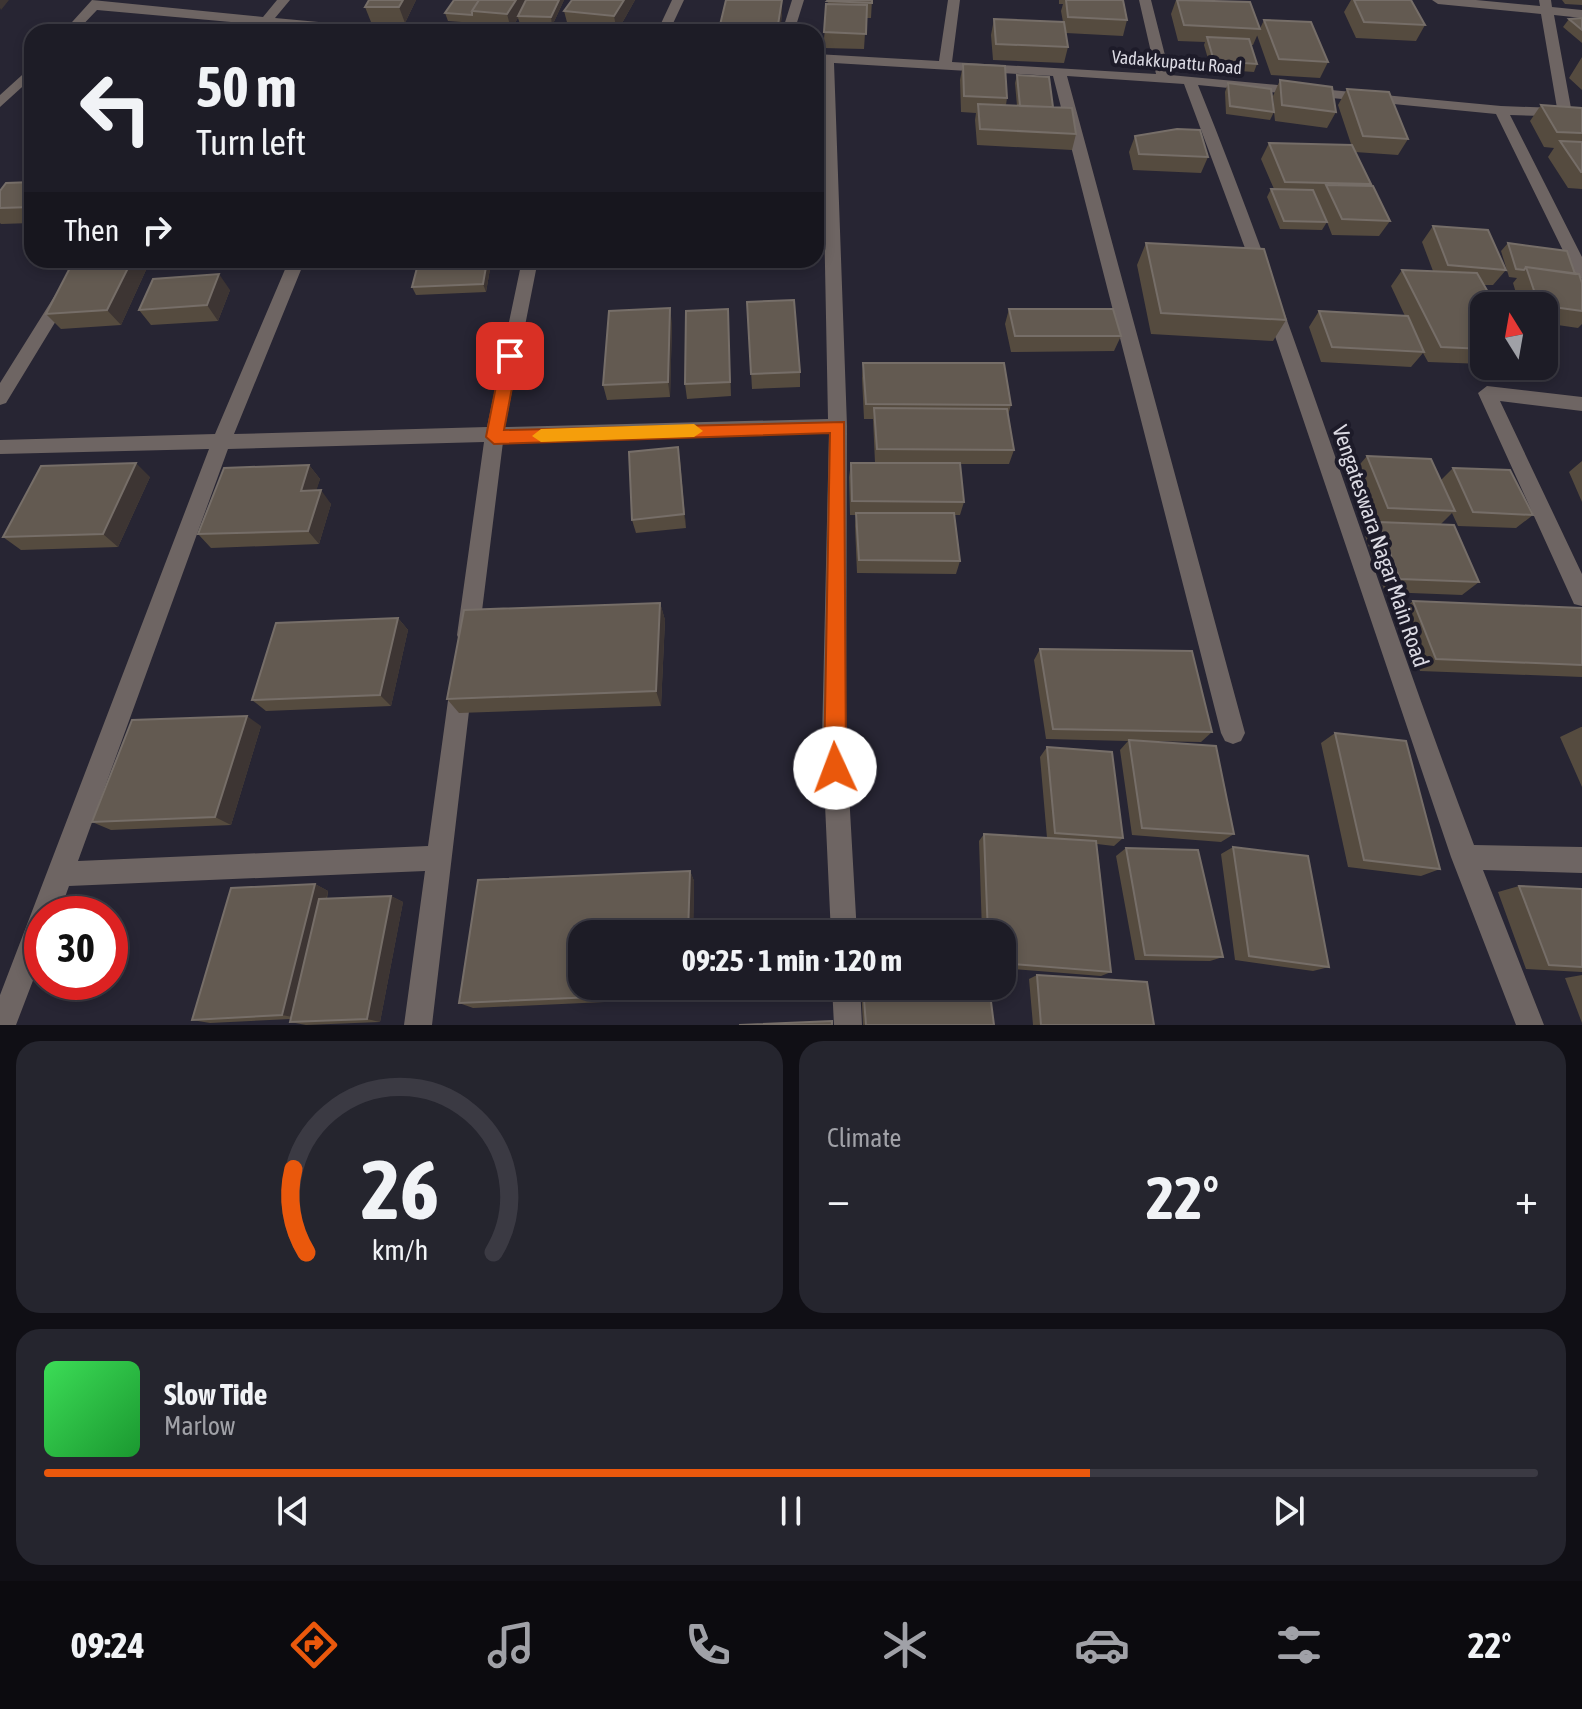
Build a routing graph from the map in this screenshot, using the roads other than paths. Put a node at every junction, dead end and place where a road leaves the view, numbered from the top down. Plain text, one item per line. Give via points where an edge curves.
1 (284, 0) edge
2 (678, 0) edge
3 (798, 0) edge
4 (954, 0) edge
5 (1145, 0) edge
6 (1438, 0) edge
7 (97, 3) edge
8 (1547, 5) edge
9 (1582, 14) edge
10 (235, 16) junction
11 (268, 19) junction
12 (77, 24) edge
13 (230, 24) edge
14 (313, 24) edge
15 (667, 24) edge
16 (790, 24) edge
17 (824, 58) edge
18 (945, 66) junction
19 (1059, 72) junction
20 (24, 78) edge
21 (1164, 78) junction
22 (1190, 81) junction
23 (0, 103) edge
24 (1501, 110) junction
25 (1582, 113) edge
26 (1565, 114) junction
27 (824, 123) edge
28 (80, 268) edge
29 (294, 268) edge
30 (528, 268) edge
31 (1582, 273) edge
32 (0, 398) edge
33 (1582, 404) edge
34 (838, 426) junction
35 (494, 437) junction
36 (220, 444) junction
37 (0, 447) edge
38 (1582, 597) edge
39 (1233, 733) dead end
40 (1464, 857) junction
41 (438, 858) junction
42 (1582, 860) edge
43 (61, 874) junction
44 (53, 896) edge
45 (843, 920) edge
46 (24, 969) edge
47 (847, 1000) edge
48 (2, 1025) edge
49 (418, 1025) edge
50 (848, 1025) edge
51 (1530, 1025) edge

1 - 11 street
2 - 15 street
3 - 16 street
4 - 18 street
5 - 21 street
6 - 8 street
7 - 10 street
7 - 12 street
8 - 9 street
8 - 26 street
10 - 11 street
10 - 13 street
11 - 14 street
17 - 18 street, Vadakkupattu Road
18 - 19 street, Vadakkupattu Road
19 - 21 street, Vadakkupattu Road
19 - 39 street
20 - 23 street
21 - 22 street, Vadakkupattu Road
22 - 24 street, Vadakkupattu Road
22 - 40 street, Vengateswara Nagar Main Road via 1241,207
24 - 26 street, Vadakkupattu Road
24 - 31 street
25 - 26 street, Vadakkupattu Road
27 - 34 street
28 - 32 street
29 - 36 street
30 - 35 street
33 - 38 street via 1487,393
34 - 35 street
34 - 45 street via 834,740
35 - 36 street
35 - 41 street
36 - 37 street
36 - 43 street
40 - 42 street
40 - 51 street, Vengateswara Nagar Main Road
41 - 43 street
41 - 49 street
43 - 44 street
46 - 48 street
47 - 50 street

